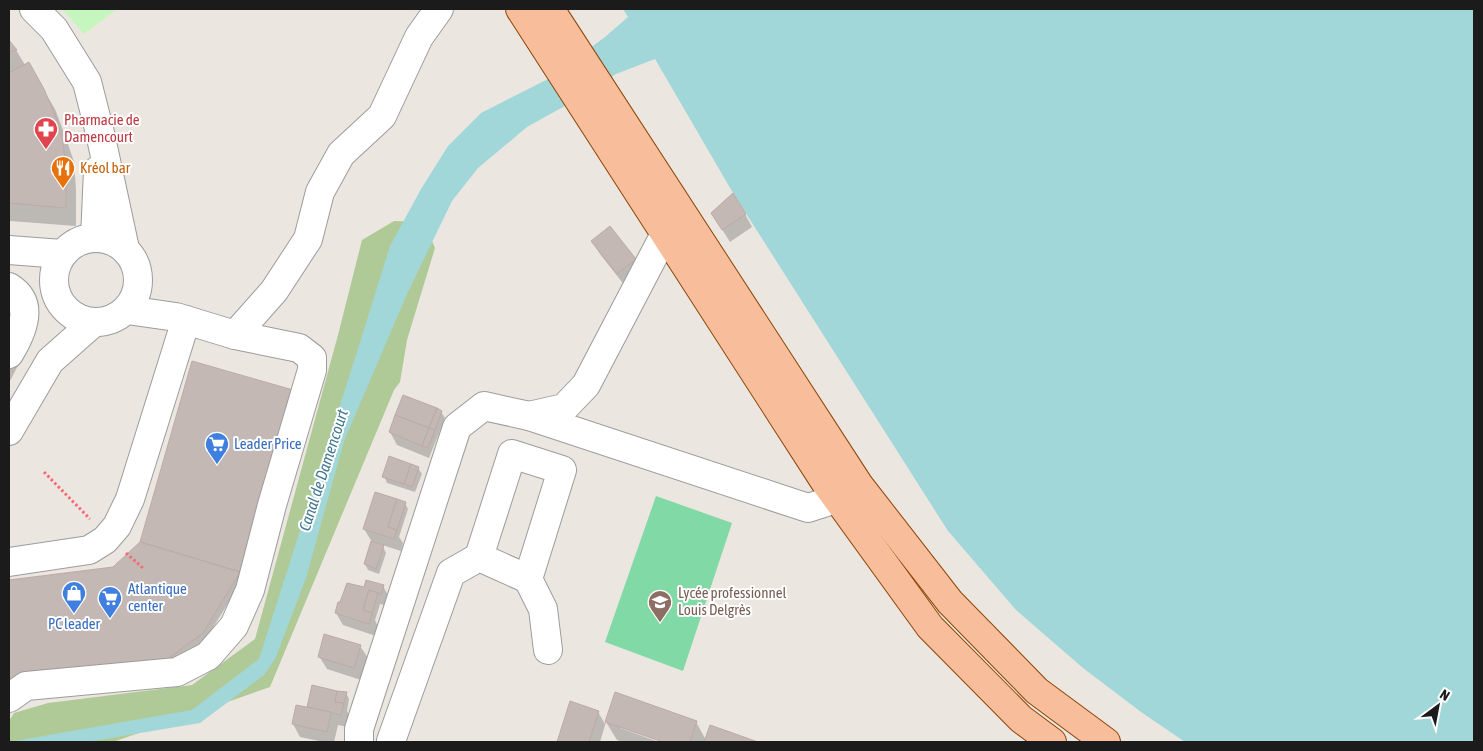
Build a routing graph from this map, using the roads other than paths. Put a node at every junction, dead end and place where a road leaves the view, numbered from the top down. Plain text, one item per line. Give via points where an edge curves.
1 (34, 9) edge
2 (439, 9) edge
3 (520, 9) edge
4 (550, 9) edge
5 (100, 133) junction
6 (665, 234) junction
7 (94, 238) junction
8 (125, 249) junction
9 (9, 250) edge
10 (9, 255) edge
11 (58, 265) junction
12 (139, 280) junction
13 (9, 287) edge
14 (62, 306) junction
15 (126, 310) junction
16 (93, 323) junction
17 (180, 328) junction
18 (236, 334) junction
19 (9, 354) edge
20 (50, 361) junction
21 (528, 416) junction
22 (9, 430) edge
23 (836, 499) junction
24 (479, 557) junction
25 (9, 562) edge
26 (528, 579) junction
27 (548, 650) dead end
28 (14, 691) edge
29 (359, 736) edge
30 (393, 742) edge
31 (1052, 742) edge
32 (1106, 742) edge

1 - 5 street via 54,29 87,82
2 - 18 street via 418,37 382,116 341,154 320,192 308,239 274,290
3 - 6 main road
4 - 32 main road via 859,485 950,602 1037,691
5 - 7 street
5 - 8 street
6 - 21 street via 586,384 564,408
6 - 23 main road
7 - 8 street via 113,241
7 - 11 street via 80,240 68,248
8 - 12 street via 136,265
9 - 11 street
10 - 11 street
11 - 14 street via 54,290
12 - 15 street via 135,298
12 - 17 street
13 - 19 street via 20,296 25,313 21,334
14 - 16 street via 72,316
14 - 20 street
15 - 16 street via 108,322
15 - 17 street
16 - 20 street
17 - 18 street
17 - 25 street via 130,499 117,526 105,540 88,550
18 - 28 street via 299,348 312,358 312,370 250,590 234,626 208,656 177,672
20 - 22 street
21 - 23 street via 808,508
21 - 29 street via 484,406 458,427
23 - 31 main road via 930,627 1021,719
24 - 26 street
24 - 26 street via 512,454 562,470
24 - 30 street via 451,574
26 - 27 street via 543,610
29 - 30 street

